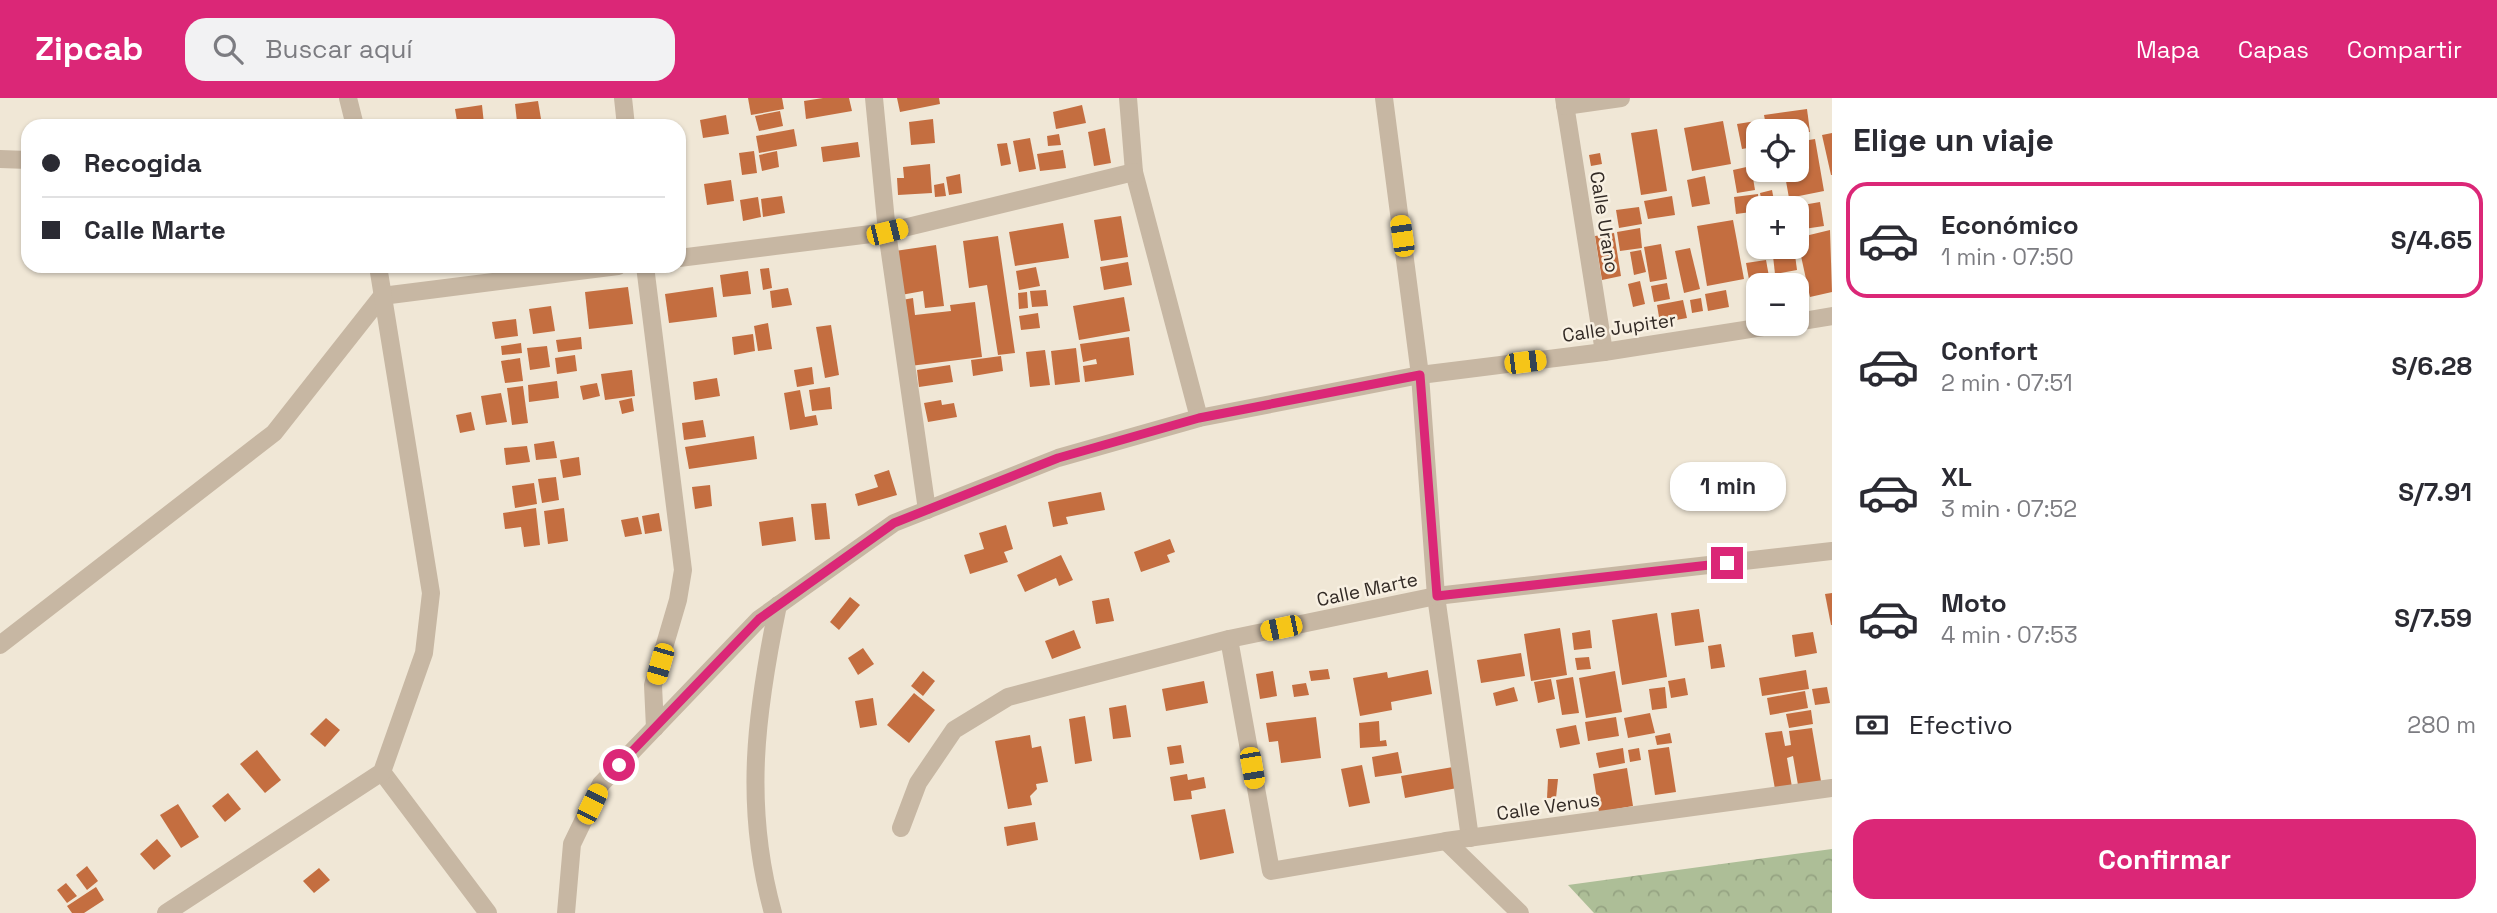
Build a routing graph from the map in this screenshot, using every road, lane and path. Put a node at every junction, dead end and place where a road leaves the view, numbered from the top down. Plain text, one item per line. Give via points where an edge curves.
1 (348, 98) edge
2 (623, 98) edge
3 (874, 98) edge
4 (1128, 98) edge
5 (1384, 98) edge
6 (1621, 98) edge
7 (1565, 102) edge
8 (353, 119) edge
9 (625, 119) edge
10 (0, 159) edge
11 (21, 160) edge
12 (1134, 172) junction
13 (887, 232) junction
14 (686, 257) edge
15 (379, 273) edge
16 (563, 273) edge
17 (646, 273) edge
18 (382, 296) junction
19 (1832, 316) edge
20 (1809, 319) edge
21 (1746, 330) edge
22 (1604, 352) junction
23 (1420, 375) junction
24 (1199, 418) junction
25 (927, 510) junction
26 (1832, 551) edge
27 (1437, 596) junction
28 (778, 605) junction
29 (1229, 639) junction
30 (0, 645) edge
31 (655, 727) junction
32 (382, 772) junction
33 (1832, 788) edge
34 (901, 828) dead end
35 (1469, 838) junction
36 (1446, 841) junction
37 (166, 913) edge
38 (488, 913) edge
39 (566, 913) edge
40 (773, 913) edge
41 (1520, 913) edge

1 - 8 street
2 - 9 street
3 - 13 street
4 - 12 street
5 - 23 street
6 - 7 street
7 - 22 street, Calle Urano
10 - 11 street
12 - 13 street
12 - 24 street
13 - 14 street
13 - 25 street
15 - 18 street
16 - 18 street
17 - 31 street via 683,570 653,685
18 - 30 street via 274,433
18 - 32 street via 431,593 424,653
19 - 20 street
21 - 22 street, Calle Jupiter
22 - 23 street, Calle Jupiter
23 - 24 street, Calle Jupiter
23 - 27 street
24 - 25 street, Calle Jupiter via 1058,458
25 - 28 street, Calle Jupiter via 894,523
26 - 27 street, Calle Marte
27 - 29 street, Calle Marte
27 - 35 street
28 - 31 street, Calle Jupiter
28 - 40 street via 759,696 755,794 761,870
29 - 34 street, Calle Marte via 1008,697 954,730 918,783
29 - 36 street, Calle Venus via 1271,872
31 - 39 street, Calle Jupiter via 601,785 572,844
32 - 37 street
32 - 38 street
33 - 35 street, Calle Venus
35 - 36 street, Calle Venus
36 - 41 street

